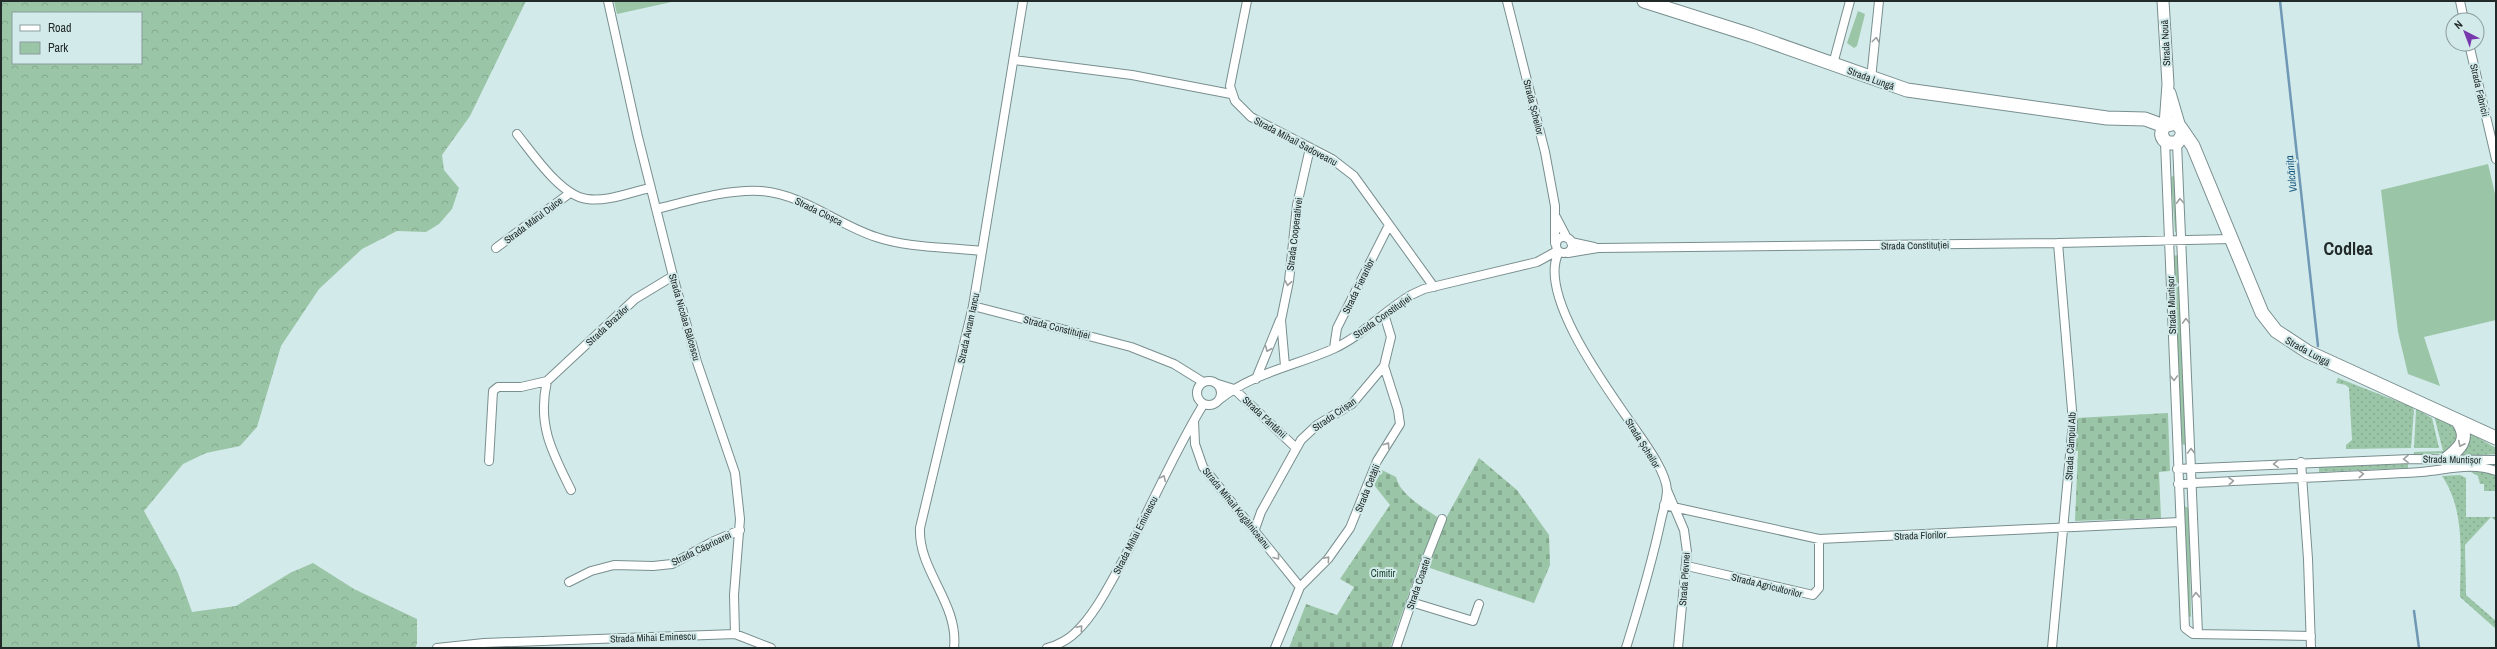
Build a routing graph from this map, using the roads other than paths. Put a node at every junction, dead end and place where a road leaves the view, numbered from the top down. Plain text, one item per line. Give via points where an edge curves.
1 (608, 1) edge
2 (1023, 1) edge
3 (1247, 1) edge
4 (1507, 1) edge
5 (1644, 1) edge
6 (1850, 1) edge
7 (1879, 1) edge
8 (2163, 1) edge
9 (2460, 1) edge
10 (2462, 12) edge
11 (2472, 52) edge
12 (1014, 60) junction
13 (1832, 64) junction
14 (1871, 79) junction
15 (1231, 94) junction
16 (2493, 130) edge
17 (517, 134) dead end
18 (2172, 134) junction
19 (1310, 148) junction
20 (2496, 159) edge
21 (650, 188) junction
22 (570, 193) junction
23 (656, 209) junction
24 (1555, 214) junction
25 (1389, 225) junction
26 (2231, 239) junction
27 (1569, 240) junction
28 (2182, 240) junction
29 (2169, 241) junction
30 (2058, 244) junction
31 (496, 248) dead end
32 (1598, 248) junction
33 (1557, 249) junction
34 (981, 251) junction
35 (1568, 253) junction
36 (673, 276) junction
37 (1434, 287) junction
38 (973, 306) junction
39 (1384, 314) junction
40 (1281, 320) junction
41 (1334, 348) junction
42 (1285, 366) junction
43 (1384, 366) junction
44 (1256, 378) junction
45 (547, 381) junction
46 (1203, 382) junction
47 (1218, 384) junction
48 (1234, 388) junction
49 (1219, 400) junction
50 (1203, 404) junction
51 (1194, 420) junction
52 (2459, 423) junction
53 (2479, 432) junction
54 (2496, 438) edge
55 (2496, 445) edge
56 (1295, 446) junction
57 (2445, 460) junction
58 (2496, 460) edge
59 (489, 461) dead end
60 (2301, 462) junction
61 (2191, 468) junction
62 (2178, 469) junction
63 (2496, 471) edge
64 (2303, 477) junction
65 (2192, 483) junction
66 (2178, 484) junction
67 (571, 490) dead end
68 (1667, 490) junction
69 (1664, 505) junction
70 (1674, 507) junction
71 (1442, 519) dead end
72 (2180, 522) junction
73 (2065, 528) junction
74 (1255, 529) junction
75 (740, 530) junction
76 (1819, 539) junction
77 (1687, 566) junction
78 (569, 582) dead end
79 (1300, 587) junction
80 (1411, 602) junction
81 (1479, 604) dead end
82 (1283, 632) junction
83 (735, 634) junction
84 (2198, 634) junction
85 (2310, 636) junction
86 (437, 648) edge
87 (771, 648) edge
88 (954, 648) edge
89 (1047, 648) edge
90 (1275, 648) edge
91 (1280, 648) edge
92 (1396, 648) edge
93 (1626, 648) edge
94 (1678, 648) edge
95 (2052, 648) edge
96 (2311, 648) edge

1 - 21 street, Strada Nicolae Bălcescu
2 - 12 street, Strada Avram Iancu
3 - 15 street via 1232,76
4 - 24 street, Strada Șcheilor via 1545,152
5 - 13 highway, Strada Lungă
6 - 13 street
14 -> 7 street
8 - 18 main road, Strada Nouă
9 - 10 street
11 - 16 street, Strada Fabricii
12 - 15 street via 1132,75
12 - 34 street, Strada Avram Iancu
13 - 14 highway, Strada Lungă
14 - 18 highway, Strada Lungă via 1919,92 2107,118 2145,119
15 - 19 street, Strada Mihail Sadoveanu via 1246,114
16 - 20 street, Strada Fabricii
17 - 22 street, Strada Mărul Dulce via 542,165
18 - 26 highway, Strada Lungă via 2193,146
28 -> 18 street, Strada Muntișor
18 - 29 street, Strada Muntișor
19 - 25 street, Strada Mihail Sadoveanu via 1335,161 1354,176
19 -> 40 street, Strada Cooperativei via 1297,205 1289,281
21 - 22 street, Strada Mărul Dulce via 599,200
21 - 23 street, Strada Nicolae Bălcescu
22 - 31 street, Strada Mărul Dulce
23 - 34 street, Strada Cloșca via 740,192 760,191 793,198 814,206 862,232 890,241
23 - 36 street, Strada Nicolae Bălcescu
24 - 27 street, Strada Șcheilor
24 - 33 street, Strada Șcheilor
25 - 37 street, Strada Mihail Sadoveanu
25 - 41 street, Strada Fierarilor via 1337,328
26 - 28 street, Strada Constituției
26 - 52 highway, Strada Lungă via 2268,322 2284,338 2336,366
27 - 32 street, Strada Constituției
27 - 33 street, Strada Constituției via 1560,238
27 - 35 street via 1571,249
28 - 29 street, Strada Constituției
61 -> 28 street, Strada Muntișor
29 - 30 street, Strada Constituției
29 -> 62 street, Strada Muntișor
30 - 32 street, Strada Constituției
30 - 73 street, Strada Câmpul Alb via 2073,422
32 - 35 street, Strada Constituției
33 - 35 street, Strada Constituției
33 - 37 street, Strada Constituției via 1537,262
33 - 68 street, Strada Șcheilor via 1554,271 1558,299 1566,319 1605,385 1655,460
34 - 38 street, Strada Avram Iancu
36 - 45 street, Strada Brazilor via 635,299
36 - 75 street, Strada Nicolae Bălcescu via 705,385 731,456 738,493
37 - 39 street, Strada Constituției via 1411,295
38 - 46 street, Strada Constituției via 1131,347 1174,364
38 - 88 street, Strada Avram Iancu via 962,359 933,464 920,528 921,546 952,620
39 - 41 street, Strada Constituției
39 - 43 street via 1391,337
40 - 42 street, Strada Cooperativei
40 -> 44 street, Strada Cooperativei
41 - 42 street, Strada Constituției
42 - 44 street, Strada Constituției
43 - 56 street, Strada Crișan via 1352,404 1317,425
79 -> 43 street, Strada Cetății via 1328,559 1347,533 1377,461 1400,424
44 - 48 street, Strada Constituției
45 - 59 street, Strada Brazilor via 522,387 498,387 493,391
45 - 67 street via 544,396 546,439
46 - 47 street
46 - 50 street via 1198,388 1197,395
47 - 48 street
47 - 49 street via 1221,390
48 - 49 street, Strada Constituției
48 - 56 street, Strada Fântânii
49 - 50 street via 1211,406
50 - 51 street, Strada Mihai Eminescu
51 - 74 street, Strada Mihail Kogălniceanu via 1195,444 1203,467
89 -> 51 street, Strada Mihai Eminescu via 1061,643 1077,632 1101,598
52 - 53 highway, Strada Lungă
52 -> 57 highway via 2463,428 2464,440 2458,450
53 - 54 highway
53 - 55 highway
56 - 74 street, Strada Crișan
57 - 58 street, Strada Muntișor
57 -> 60 street, Strada Muntișor
60 -> 61 street, Strada Muntișor
60 - 64 street
61 - 62 street, Strada Muntișor
61 - 65 street, Strada Muntișor
62 - 66 street, Strada Muntișor
64 -> 63 street, Strada Muntișor via 2421,472 2464,466
65 -> 64 street, Strada Muntișor
64 - 85 street
65 - 66 street, Strada Muntișor
84 -> 65 street, Strada Muntișor
66 - 72 street, Strada Muntișor
68 - 69 street
68 - 70 street, Strada Plevnei
69 - 70 street, Strada Florilor
69 - 93 street
70 - 76 street, Strada Florilor
70 - 77 street, Strada Plevnei via 1684,530
71 - 80 street, Strada Coastei
72 - 73 street, Strada Florilor
72 - 84 street, Strada Muntișor via 2184,624 2188,632
73 - 76 street, Strada Florilor
73 - 95 street, Strada Câmpul Alb
74 -> 79 street, Strada Mihail Kogălniceanu
75 - 78 street, Strada Căprioarei via 672,564 614,565 591,571
75 - 83 street, Strada Nicolae Bălcescu via 734,594
76 - 77 street, Strada Agricultorilor via 1819,588 1813,595
77 - 94 street, Strada Plevnei
79 - 82 street, Strada Cetății
80 - 81 street via 1473,621
80 - 92 street, Strada Coastei
82 - 90 street, Strada Cetății
82 - 91 street
83 - 86 street, Strada Mihai Eminescu via 484,643
83 - 87 street, Strada Mihai Eminescu
84 - 85 street
85 - 96 street

